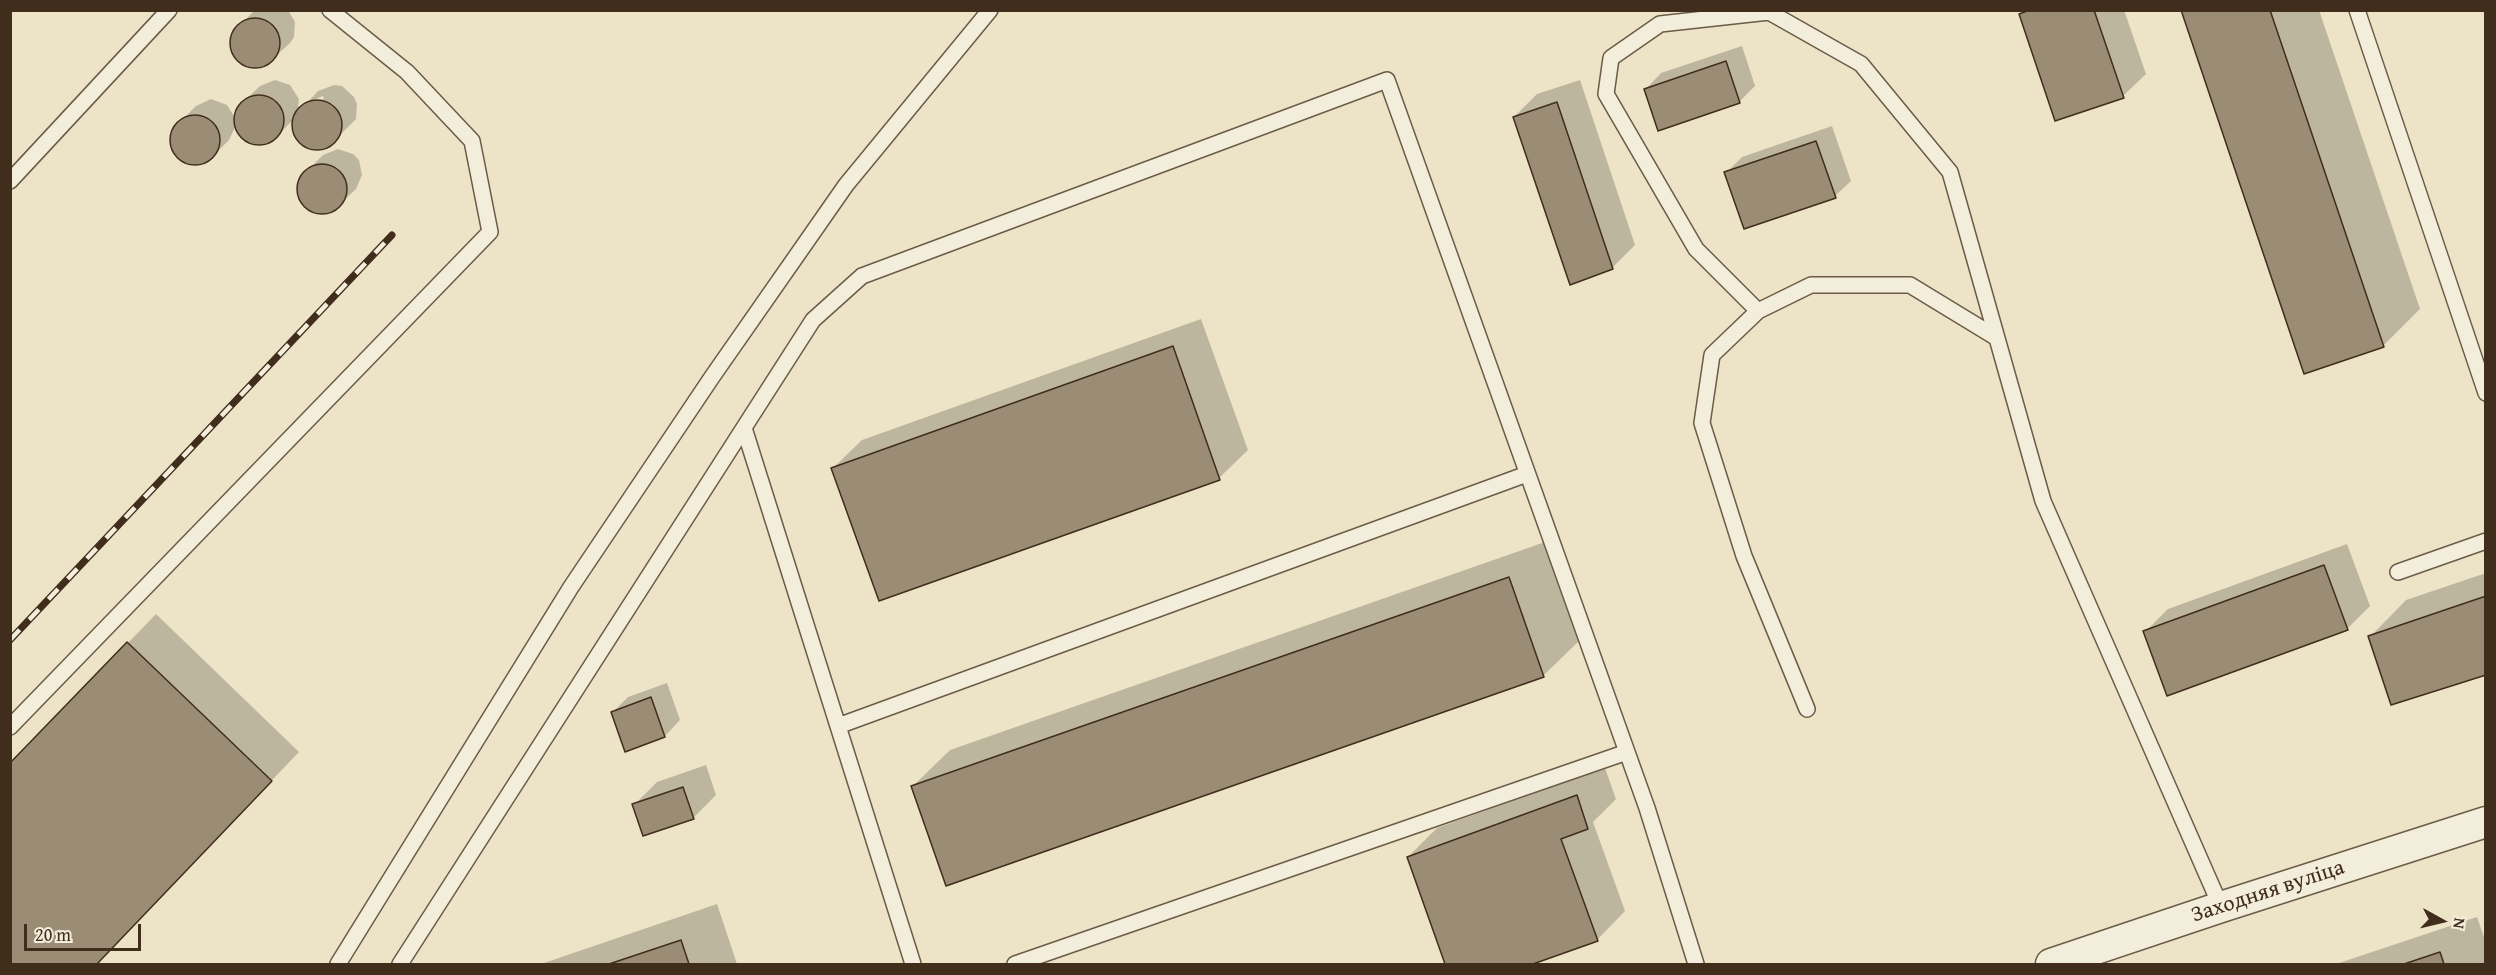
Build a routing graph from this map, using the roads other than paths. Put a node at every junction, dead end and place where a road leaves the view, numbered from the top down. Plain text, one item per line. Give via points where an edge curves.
1 (169, 10) edge
2 (330, 10) edge
3 (990, 10) edge
4 (2357, 10) edge
5 (10, 180) edge
6 (1758, 311) junction
7 (1997, 338) junction
8 (2486, 393) edge
9 (744, 428) junction
10 (1527, 474) junction
11 (2486, 541) edge
12 (2398, 572) dead end
13 (1807, 709) dead end
14 (838, 726) junction
15 (10, 727) edge
16 (1627, 752) junction
17 (2486, 822) edge
18 (2221, 907) junction
19 (338, 964) edge
20 (400, 964) edge
21 (913, 964) edge
22 (1015, 964) edge
23 (1696, 964) edge
24 (2051, 964) edge

1 - 5 lane
2 - 15 lane via 407,72 472,141 490,232
3 - 19 lane via 846,185 712,377 571,587
4 - 8 lane
6 - 7 lane via 1811,285 1910,285
6 - 7 lane via 1696,249 1606,94 1611,58 1660,24 1769,12 1861,64 1950,172
6 - 13 lane via 1712,355 1702,423 1744,556
7 - 18 lane via 2043,501
9 - 10 lane via 813,320 862,276 1387,80
9 - 14 lane
9 - 20 lane
10 - 14 lane
10 - 16 lane
11 - 12 lane
14 - 21 lane
16 - 22 lane
16 - 23 lane
17 - 18 street, Заходняя вуліца
18 - 24 street, Заходняя вуліца

